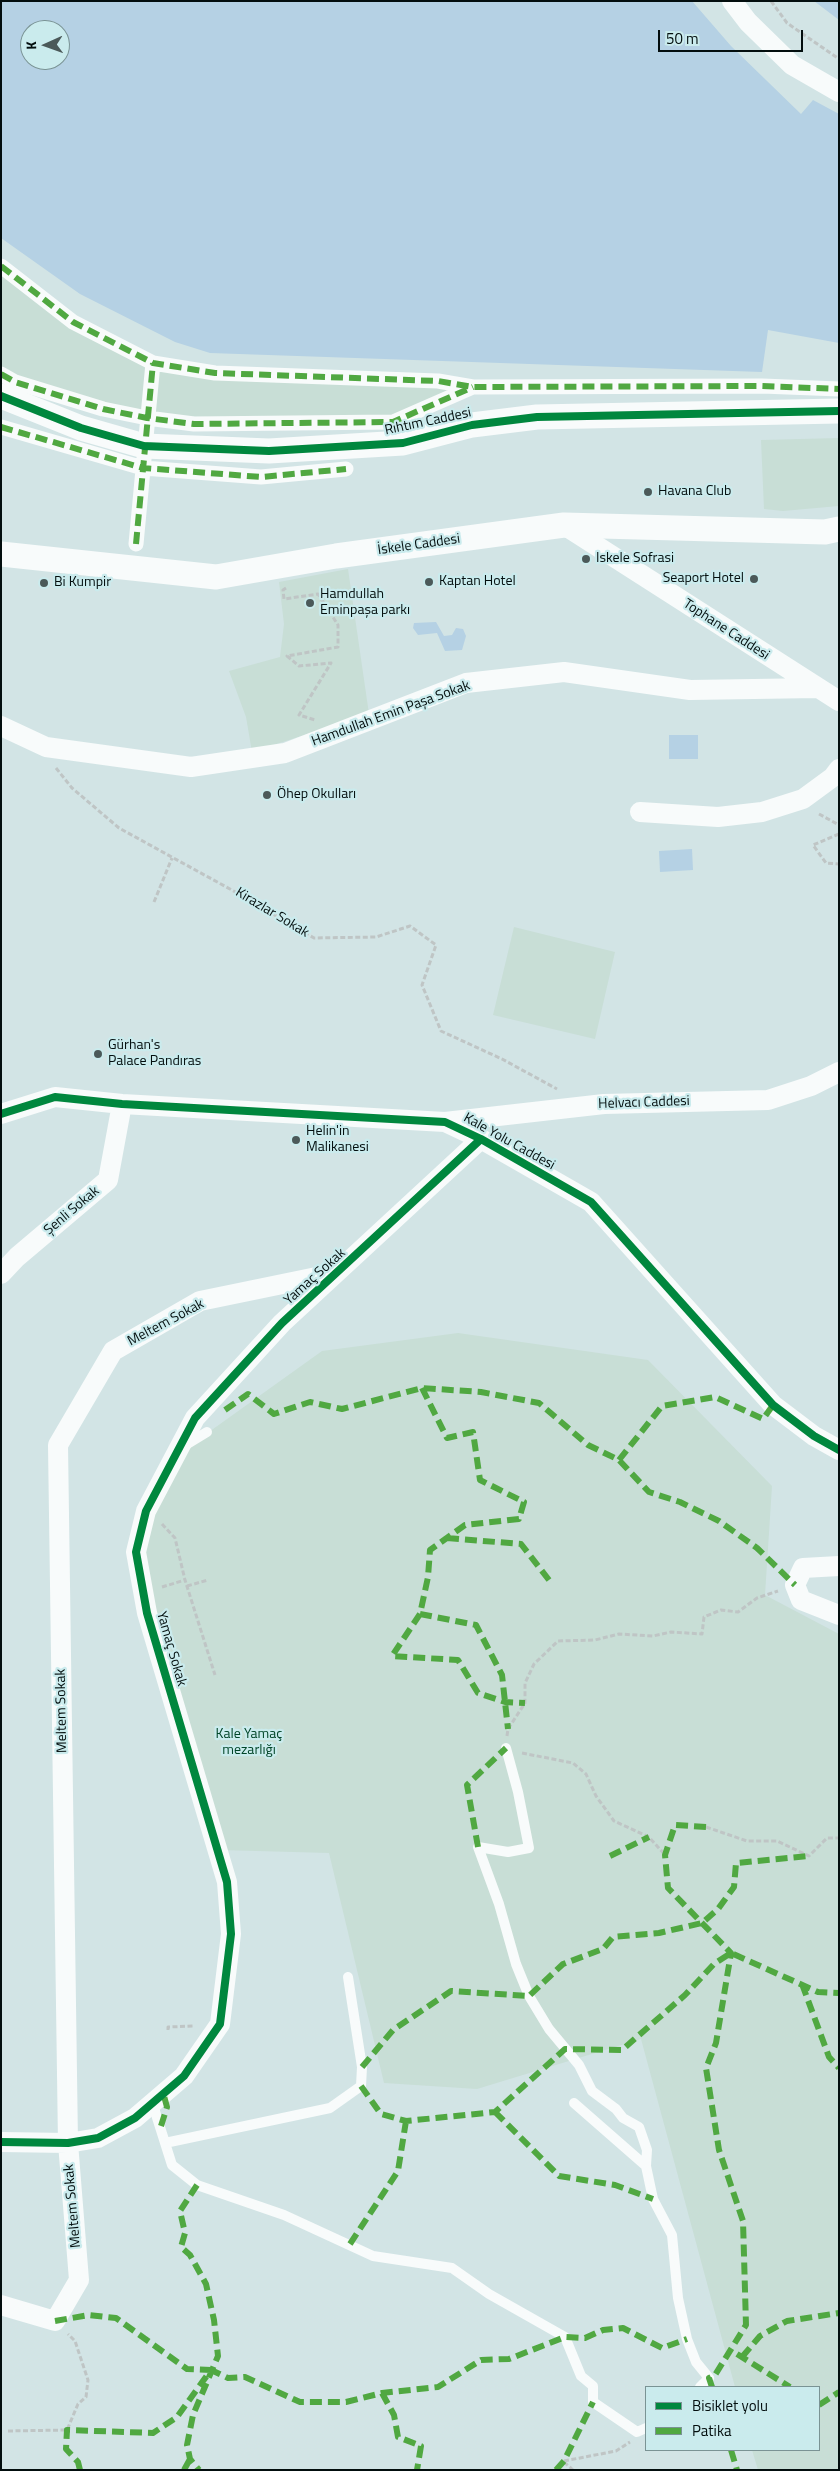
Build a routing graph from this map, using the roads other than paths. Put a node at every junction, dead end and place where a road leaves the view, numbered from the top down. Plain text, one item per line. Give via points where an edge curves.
1 (732, 1) edge
2 (839, 92) edge
3 (2, 267) edge
4 (153, 363) junction
5 (1, 374) edge
6 (473, 387) junction
7 (839, 389) edge
8 (1, 396) edge
9 (839, 411) edge
10 (147, 418) junction
11 (1, 427) edge
12 (144, 457) junction
13 (346, 469) dead end
14 (564, 525) junction
15 (839, 529) edge
16 (136, 544) dead end
17 (1, 554) edge
18 (817, 688) junction
19 (839, 701) edge
20 (1, 726) edge
21 (839, 769) edge
22 (640, 812) dead end
23 (839, 1072) edge
24 (122, 1104) junction
25 (1, 1114) edge
26 (445, 1122) junction
27 (480, 1139) junction
28 (338, 1273) junction
29 (1, 1274) edge
30 (206, 1432) dead end
31 (177, 1450) junction
32 (839, 1450) edge
33 (839, 1566) edge
34 (839, 1615) edge
35 (506, 1748) road end
36 (348, 1977) dead end
37 (574, 2103) dead end
38 (152, 2104) junction
39 (1, 2142) edge
40 (68, 2143) junction
41 (164, 2143) junction
42 (646, 2166) junction
43 (1, 2305) edge
44 (701, 2386) edge
45 (645, 2428) edge

1 - 2 street via 748,22 792,65
3 - 4 street via 72,322
4 - 6 street via 215,373 438,380
4 - 10 street
5 - 10 street via 15,382 103,410
6 - 7 street via 762,386
6 - 10 street via 392,422 194,424
8 - 12 street, Rıhtım Caddesi
9 - 12 street, Rıhtım Caddesi via 537,417 472,425 403,443 293,449 210,449
10 - 12 street
11 - 12 street
12 - 13 street via 261,477
12 - 16 street
14 - 15 street, İskele Caddesi via 825,532
14 - 17 street, İskele Caddesi via 336,556 216,578
14 - 18 street, Tophane Caddesi
18 - 19 street, Tophane Caddesi
18 - 20 street, Hamdullah Emin Paşa Sokak via 690,690 564,672 466,683 285,753 191,767 46,747
21 - 22 street via 803,799 762,812 718,817
23 - 26 street, Helvacı Caddesi via 811,1086 768,1100 588,1106
24 - 25 street, Kale Yolu Caddesi via 55,1097
24 - 26 street, Kale Yolu Caddesi
24 - 29 street, Şenli Sokak via 108,1180
26 - 27 street, Kale Yolu Caddesi
27 - 28 street, Yamaç Sokak
27 - 32 street, Kale Yolu Caddesi via 591,1202 773,1405 814,1436
28 - 31 street, Yamaç Sokak via 282,1323 195,1418
28 - 40 street, Meltem Sokak via 200,1302 113,1351 58,1445
30 - 31 lane
31 - 38 street, Yamaç Sokak via 146,1510 136,1552 147,1613 228,1882 232,1934 220,2024 184,2076
33 - 34 street via 803,1568 796,1585 801,1600
35 - 42 lane via 529,1848 508,1852 478,1847 516,1964 549,2029 579,2065 592,2091 623,2118 639,2127 647,2150
36 - 41 lane via 362,2067 361,2086 330,2108
37 - 42 lane
38 - 40 street, Yamaç Sokak via 94,2126
38 - 41 lane
39 - 40 street
40 - 43 street, Meltem Sokak via 78,2280 55,2320
41 - 45 lane via 172,2165 197,2185 284,2215 373,2256 452,2268 488,2294 565,2337 581,2376 592,2386 593,2402 637,2432
42 - 44 lane via 652,2199 672,2235 678,2298 687,2339 696,2362 710,2378

